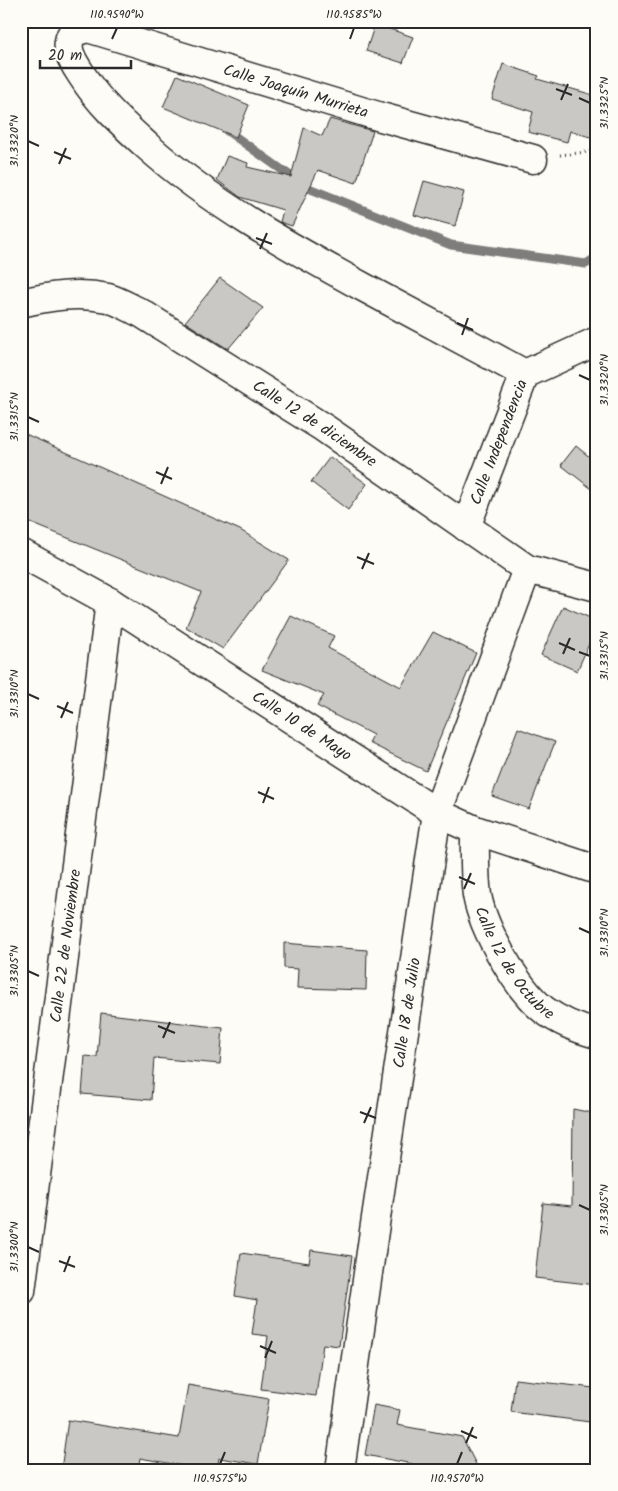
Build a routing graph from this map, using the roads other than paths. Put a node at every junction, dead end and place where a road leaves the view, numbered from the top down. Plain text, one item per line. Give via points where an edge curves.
1 (533, 158) road end
2 (21, 303) edge
3 (597, 341) edge
4 (525, 374) junction
5 (466, 527) junction
6 (21, 553) edge
7 (527, 569) junction
8 (597, 587) edge
9 (110, 602) junction
10 (437, 813) junction
11 (475, 830) junction
12 (597, 870) edge
13 (597, 1034) edge
14 (21, 1291) edge
15 (340, 1470) edge

1 - 4 street, Calle Joaquín Murrieta via 381,117 88,28 73,32 68,42 72,59 92,90 115,117 175,171 228,209 295,250
2 - 5 street, Calle 12 de diciembre via 52,296 82,295 110,298 141,313 324,428
3 - 4 street, Calle Independencia
4 - 5 street, Calle Independencia
5 - 7 street, Calle 12 de diciembre
6 - 9 street, Calle 10 de Mayo
7 - 8 street, Calle 12 de diciembre
7 - 10 street, Calle 18 de Julio
9 - 10 street, Calle 10 de Mayo
9 - 14 street, Calle 22 de Noviembre
10 - 11 street, Calle 10 de Mayo
10 - 15 street, Calle 18 de Julio
11 - 12 street, Calle 10 de Mayo
11 - 13 street, Calle 12 de Octubre via 477,895 487,928 504,958 527,993 543,1009 562,1022

